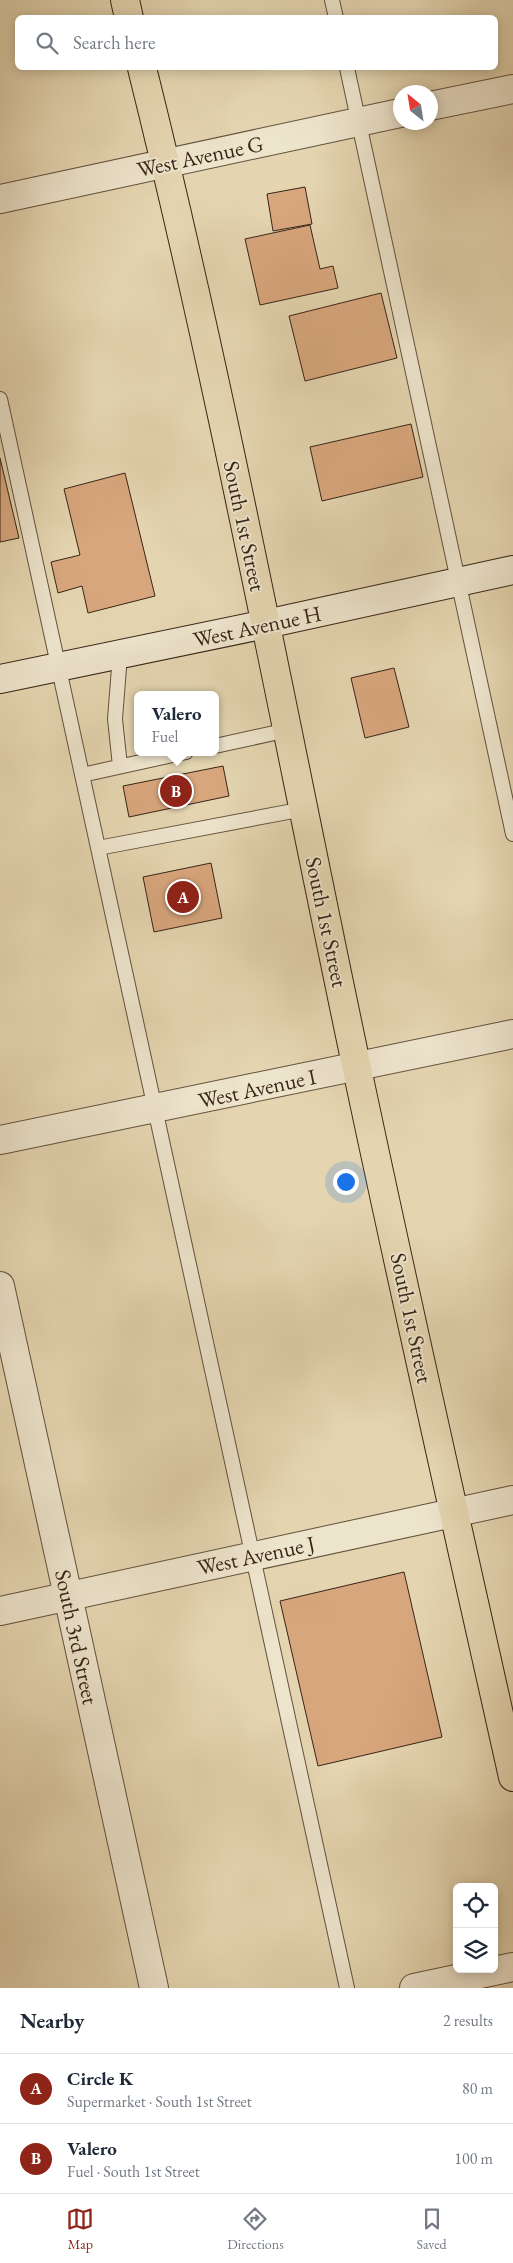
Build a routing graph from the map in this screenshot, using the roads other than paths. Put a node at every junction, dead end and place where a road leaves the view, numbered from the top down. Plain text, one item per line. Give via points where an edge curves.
1 (125, 0) edge
2 (332, 0) edge
3 (128, 15) edge
4 (335, 15) edge
5 (143, 70) edge
6 (347, 70) edge
7 (513, 89) edge
8 (438, 104) edge
9 (393, 115) edge
10 (359, 122) junction
11 (166, 163) junction
12 (0, 199) edge
13 (0, 399) edge
14 (513, 570) edge
15 (458, 582) junction
16 (266, 624) junction
17 (120, 655) junction
18 (59, 667) junction
19 (0, 679) edge
20 (288, 730) junction
21 (219, 745) edge
22 (167, 756) edge
23 (120, 766) junction
24 (82, 775) junction
25 (304, 808) junction
26 (513, 834) edge
27 (98, 848) junction
28 (513, 1034) edge
29 (357, 1067) junction
30 (155, 1109) junction
31 (0, 1140) edge
32 (0, 1286) edge
33 (513, 1500) edge
34 (454, 1512) junction
35 (252, 1556) junction
36 (68, 1596) junction
37 (0, 1611) edge
38 (513, 1777) edge
39 (513, 1967) edge
40 (154, 1988) edge
41 (346, 1988) edge
42 (414, 1988) edge

1 - 3 main road
2 - 4 lane
5 - 11 main road, South 1st Street
6 - 10 lane
7 - 8 street
9 - 10 street, West Avenue G
10 - 11 street, West Avenue G
10 - 15 lane
11 - 12 street, West Avenue G
11 - 16 main road, South 1st Street
13 - 18 lane
14 - 15 street, West Avenue H
15 - 16 street, West Avenue H
15 - 26 lane
16 - 17 street, West Avenue H
16 - 20 main road, South 1st Street
17 - 18 street, West Avenue H
17 - 23 lane via 115,719
18 - 19 street, West Avenue H
18 - 24 lane
20 - 21 lane
20 - 25 main road, South 1st Street
22 - 23 lane
23 - 24 lane
24 - 27 lane
25 - 27 lane
25 - 29 main road, South 1st Street
27 - 30 lane
28 - 29 street, West Avenue I
29 - 30 street, West Avenue I
29 - 34 main road, South 1st Street
30 - 31 street, West Avenue I
30 - 35 lane
32 - 36 street, South 3rd Street
33 - 34 street, West Avenue J
34 - 35 street, West Avenue J
34 - 38 main road, South 1st Street
35 - 36 street, West Avenue J
35 - 41 lane
36 - 37 street, West Avenue J
36 - 40 street, South 3rd Street
39 - 42 street

